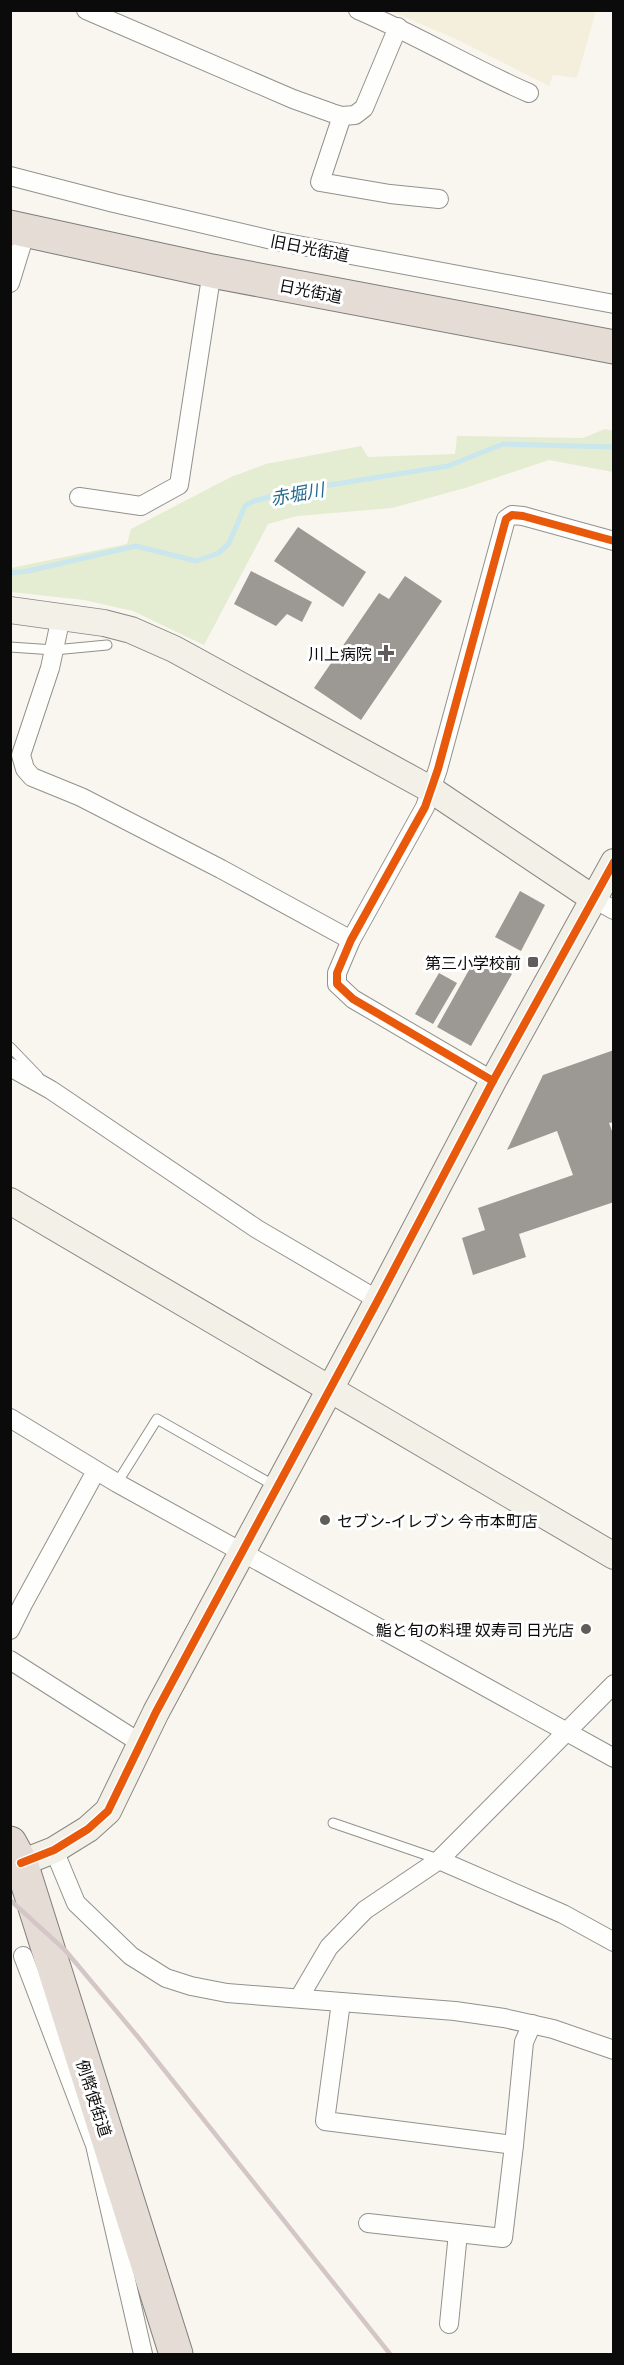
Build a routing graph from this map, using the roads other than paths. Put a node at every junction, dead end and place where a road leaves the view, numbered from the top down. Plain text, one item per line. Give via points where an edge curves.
1 (86, 10) edge
2 (358, 10) edge
3 (398, 27) junction
4 (529, 93) dead end
5 (342, 116) junction
6 (10, 176) edge
7 (439, 199) dead end
8 (18, 229) edge
9 (213, 272) junction
10 (10, 283) edge
11 (614, 304) edge
12 (614, 347) edge
13 (79, 497) dead end
14 (614, 541) edge
15 (10, 610) edge
16 (61, 617) junction
17 (107, 645) dead end
18 (10, 646) edge
19 (54, 650) junction
20 (430, 789) junction
21 (614, 862) edge
22 (604, 904) edge
23 (351, 940) junction
24 (10, 1047) edge
25 (10, 1067) edge
26 (493, 1082) junction
27 (51, 1090) junction
28 (10, 1201) edge
29 (378, 1300) junction
30 (330, 1388) junction
31 (10, 1418) edge
32 (96, 1471) junction
33 (117, 1483) junction
34 (278, 1487) junction
35 (241, 1553) junction
36 (614, 1556) edge
37 (16, 1600) edge
38 (10, 1630) edge
39 (10, 1660) edge
40 (614, 1684) edge
41 (568, 1731) junction
42 (142, 1744) junction
43 (614, 1758) edge
44 (333, 1823) dead end
45 (54, 1850) junction
46 (16, 1853) edge
47 (439, 1860) junction
48 (614, 1942) edge
49 (26, 1952) edge
50 (299, 1998) junction
51 (341, 2002) junction
52 (532, 2024) junction
53 (614, 2050) edge
54 (514, 2145) junction
55 (368, 2223) dead end
56 (458, 2233) junction
57 (449, 2324) dead end
58 (143, 2355) edge
59 (176, 2355) edge

1 - 5 street via 292,99
2 - 3 street
3 - 4 street
3 - 5 street via 364,108 356,115
5 - 7 street via 320,183
6 - 11 street, 旧日光街道 via 276,241
8 - 9 highway, 日光街道
8 - 10 street
9 - 12 highway, 日光街道
9 - 13 street via 179,485 141,507
14 - 20 street via 524,516 506,519
15 - 16 street
16 - 19 street
16 - 20 street via 104,623 148,637
17 - 19 lane
18 - 19 lane
19 - 23 street via 21,755 24,769 32,777 81,797
20 - 22 street
20 - 23 street via 425,807
21 - 22 street
22 - 26 street
23 - 26 street via 337,974 337,984 353,999
24 - 27 lane
25 - 27 street
26 - 29 street
27 - 29 street via 257,1229
28 - 30 street
29 - 30 street
30 - 34 street
30 - 36 street
31 - 32 street
32 - 33 street
32 - 37 street
33 - 34 lane via 157,1419
33 - 35 street
34 - 35 street
35 - 41 street
35 - 42 street
37 - 38 street
39 - 42 street
40 - 41 street
41 - 43 street
41 - 47 street
42 - 45 street via 108,1811 88,1830
44 - 47 lane
45 - 46 street
45 - 50 street via 76,1903 131,1956 166,1978 226,1993
46 - 49 highway, 例幣使街道
47 - 48 street via 563,1914
47 - 50 street via 365,1910 329,1947
49 - 58 street via 95,2145
49 - 59 highway, 例幣使街道
50 - 51 street
51 - 52 street via 455,2011
51 - 54 street via 325,2121
52 - 53 street
52 - 54 street via 524,2042
54 - 56 street via 503,2238
55 - 56 street
56 - 57 street

